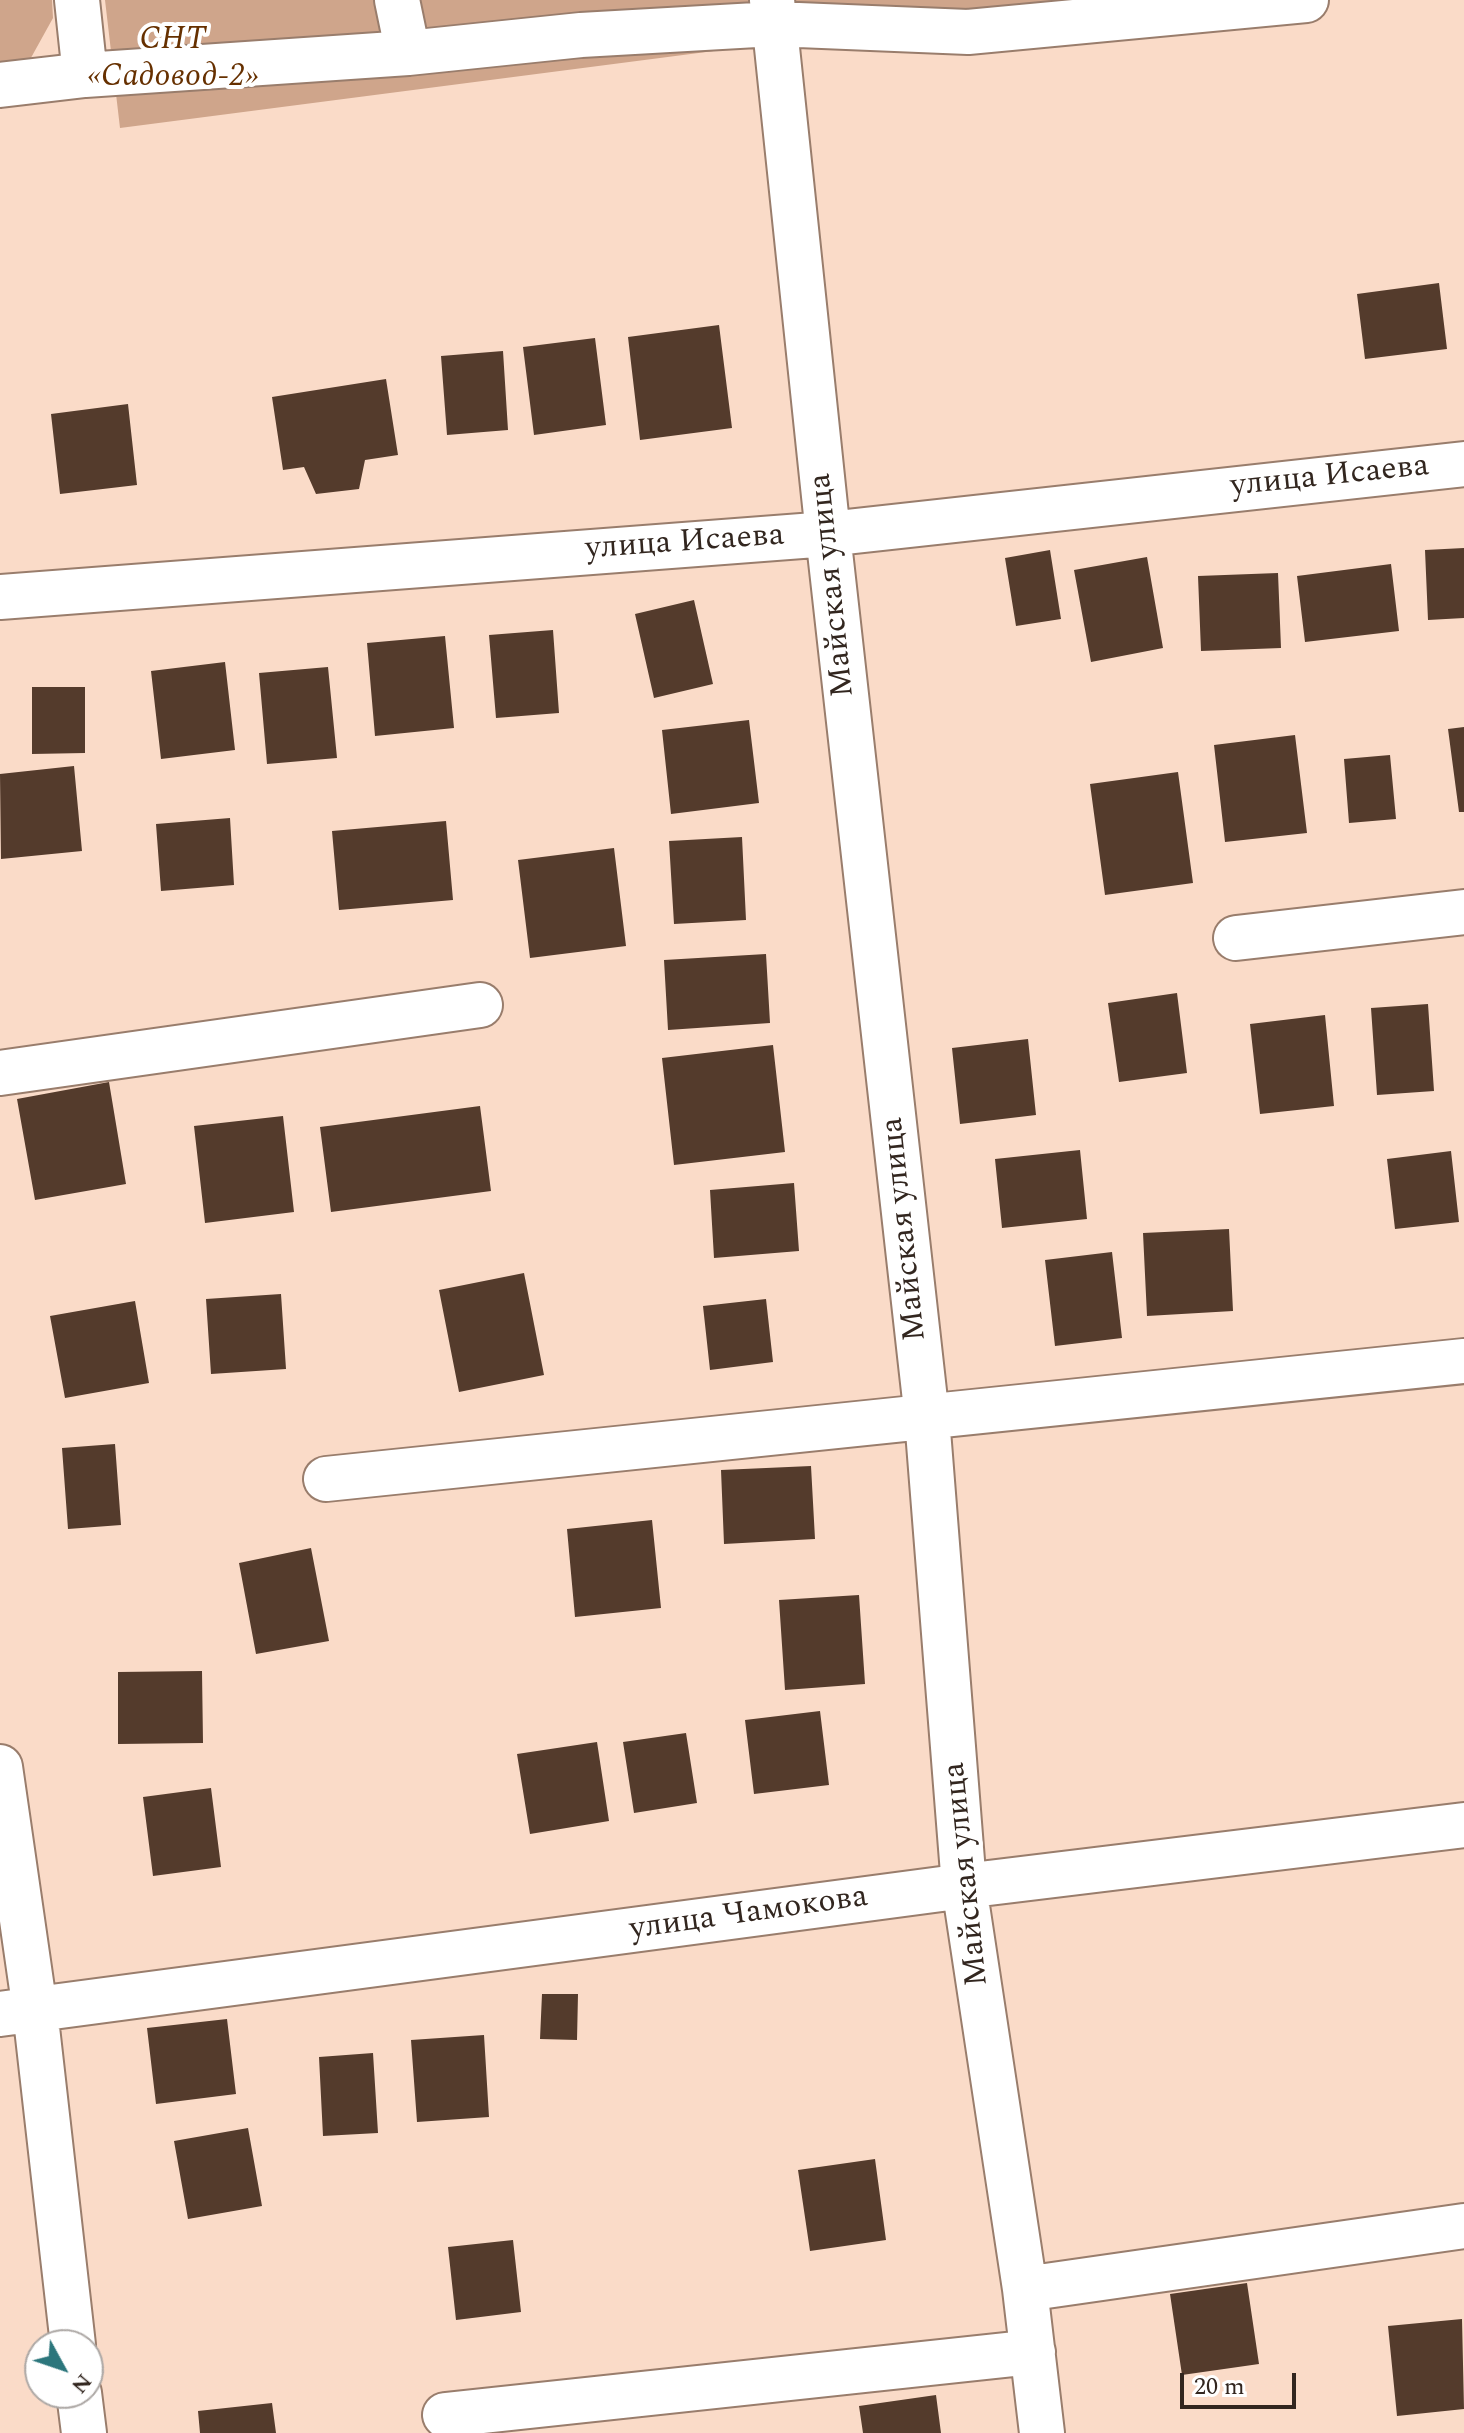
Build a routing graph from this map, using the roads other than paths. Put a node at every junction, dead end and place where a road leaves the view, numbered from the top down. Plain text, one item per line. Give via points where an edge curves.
1 (77, 0) edge
2 (397, 0) edge
3 (1306, 0) edge
4 (1162, 7) edge
5 (773, 12) edge
6 (966, 16) edge
7 (580, 18) edge
8 (408, 53) junction
9 (85, 75) junction
10 (0, 85) edge
11 (1464, 464) edge
12 (828, 534) junction
13 (0, 597) edge
14 (1464, 912) edge
15 (1236, 938) dead end
16 (480, 1005) dead end
17 (0, 1073) edge
18 (1464, 1361) edge
19 (927, 1418) junction
20 (326, 1479) dead end
21 (0, 1767) edge
22 (1464, 1825) edge
23 (964, 1886) junction
24 (17, 2012) edge
25 (1464, 2226) edge
26 (1025, 2289) junction
27 (70, 2329) edge
28 (1033, 2352) junction
29 (81, 2409) edge
30 (445, 2415) dead end
31 (84, 2433) edge
32 (1042, 2433) edge

1 - 9 street
2 - 8 street
3 - 4 street
4 - 6 street
5 - 6 street
5 - 7 street
5 - 12 street, Майская улица
7 - 8 street
8 - 9 street
9 - 10 street
11 - 12 street, улица Исаева
12 - 13 street, улица Исаева
12 - 19 street, Майская улица
14 - 15 street
16 - 17 street
18 - 19 street
19 - 20 street
19 - 23 street, Майская улица
21 - 24 street
22 - 23 street, улица Чамокова
23 - 24 street, улица Чамокова
23 - 26 street, Майская улица
24 - 27 street
25 - 26 street
26 - 28 street, Майская улица
28 - 30 street
28 - 32 street, Майская улица
29 - 31 street

